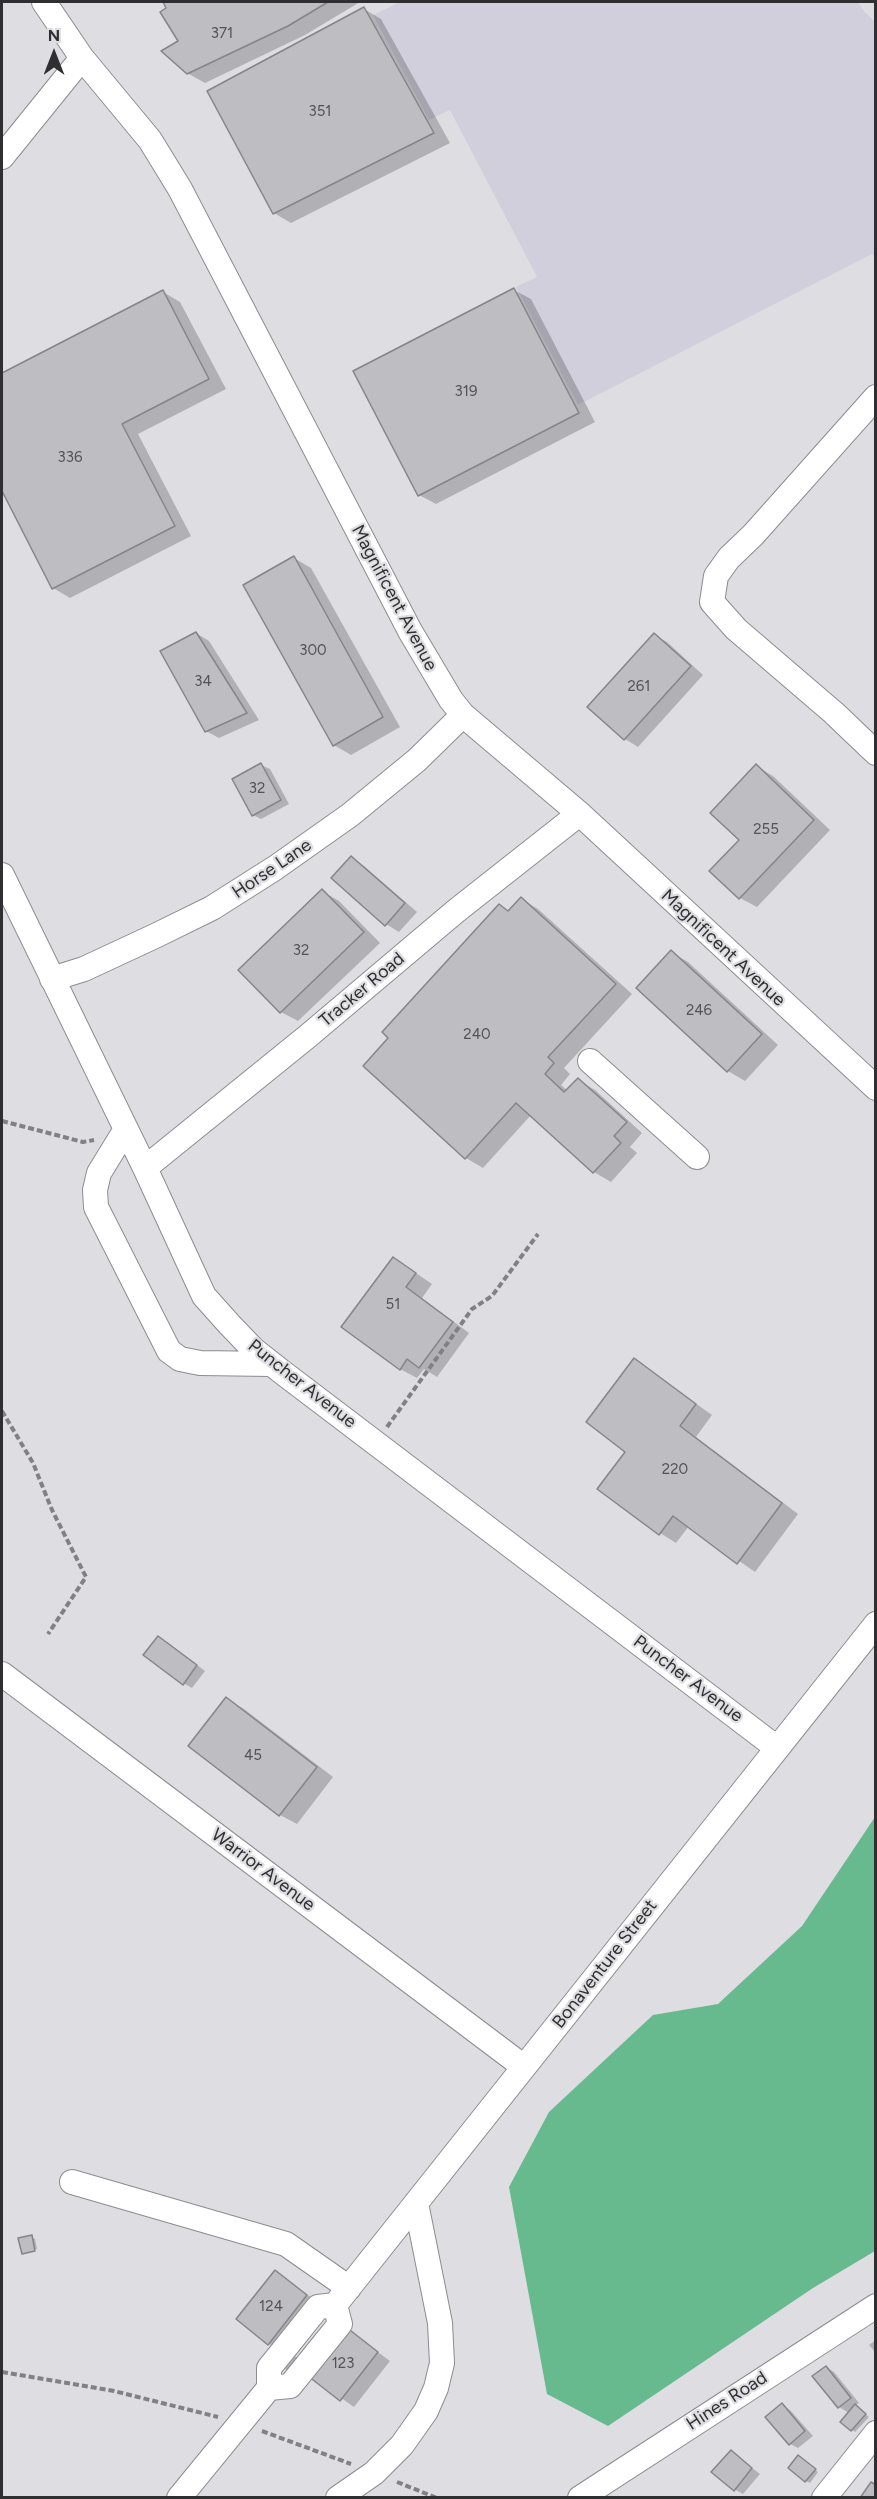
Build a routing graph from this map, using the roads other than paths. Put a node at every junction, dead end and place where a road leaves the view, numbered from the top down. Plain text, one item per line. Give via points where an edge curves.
1 (44, 2) edge
2 (82, 58) junction
3 (2, 157) edge
4 (876, 397) edge
5 (463, 715) junction
6 (876, 753) edge
7 (579, 814) junction
8 (2, 875) edge
9 (52, 980) junction
10 (590, 1061) dead end
11 (876, 1088) edge
12 (126, 1129) junction
13 (697, 1157) dead end
14 (145, 1168) junction
15 (271, 1364) junction
16 (876, 1624) edge
17 (2, 1674) edge
18 (777, 1748) junction
19 (524, 2067) junction
20 (72, 2182) dead end
21 (416, 2203) junction
22 (342, 2297) junction
23 (876, 2306) edge
24 (876, 2433) edge
25 (179, 2498) edge
26 (338, 2498) edge
27 (580, 2498) edge
28 (824, 2498) edge

1 - 2 street, Magnificent Avenue
2 - 3 street
2 - 5 street, Magnificent Avenue via 150,140 180,189 410,631
4 - 6 street via 729,558 716,576 712,602 736,629
5 - 7 street, Magnificent Avenue
5 - 9 street, Horse Lane via 417,760 350,815 275,868 212,908 84,969
7 - 11 street, Magnificent Avenue
7 - 14 street, Tracker Road
8 - 9 street, Puncher Avenue
9 - 12 street, Puncher Avenue
10 - 13 street
12 - 14 street, Puncher Avenue
12 - 15 street via 99,1173 96,1207 170,1351 180,1359 200,1363
14 - 15 street, Puncher Avenue via 204,1296
15 - 18 street, Puncher Avenue
16 - 18 street, Bonaventure Street
17 - 19 street, Warrior Avenue
18 - 19 street, Bonaventure Street
19 - 21 street, Bonaventure Street
20 - 22 street via 286,2244
21 - 22 street, Bonaventure Street
21 - 26 street via 440,2323 442,2363 436,2388 426,2411 402,2445 374,2473
22 - 25 street, Bonaventure Street via 318,2307 269,2368 269,2388
23 - 27 street, Hines Road
24 - 28 street

